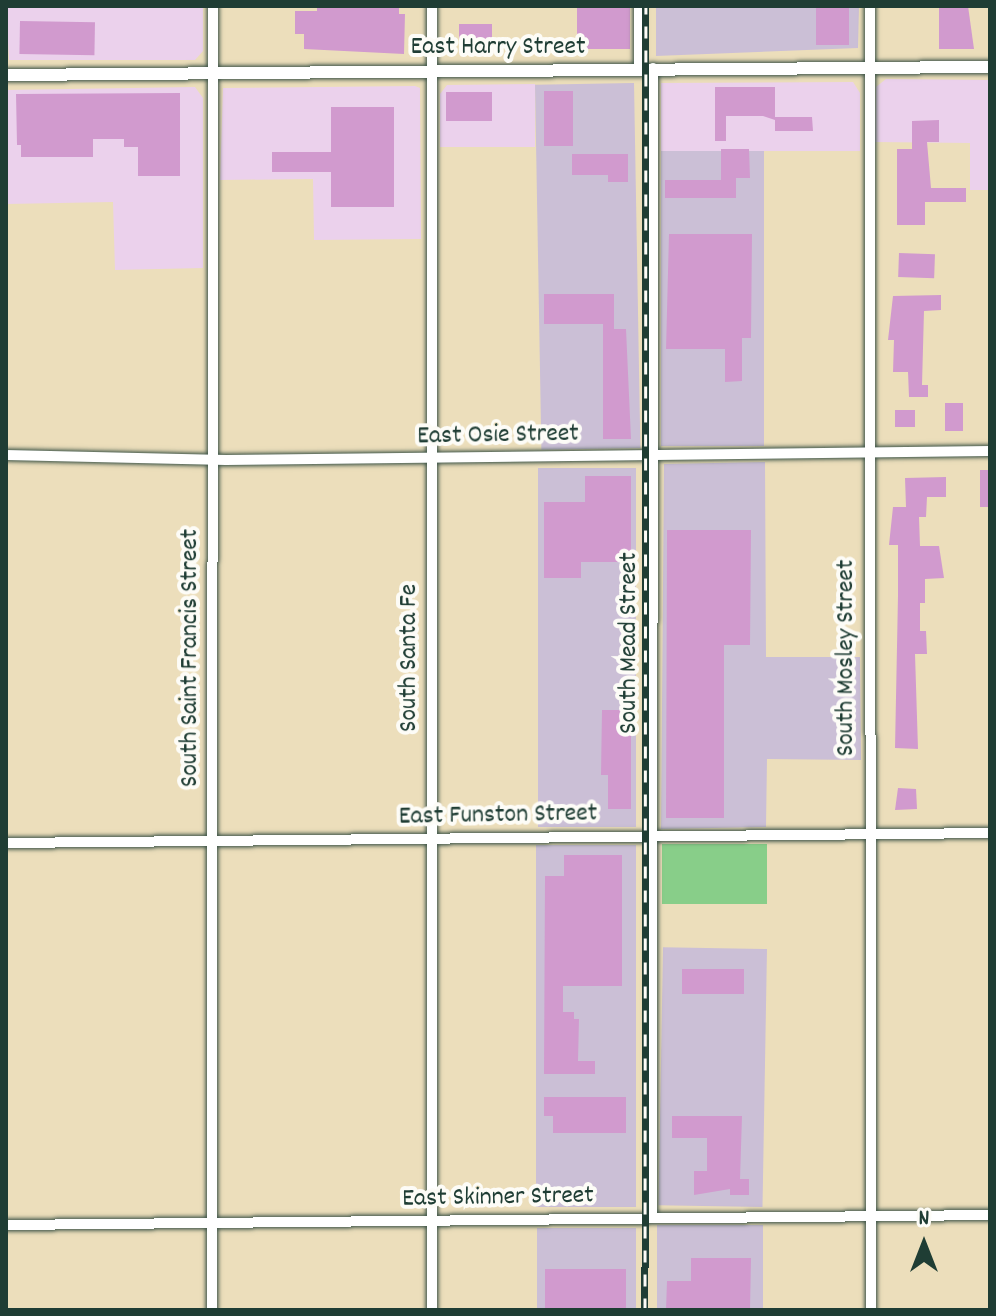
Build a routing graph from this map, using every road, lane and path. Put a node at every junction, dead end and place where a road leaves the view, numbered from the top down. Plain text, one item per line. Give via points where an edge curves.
1 (213, 6) edge
2 (432, 6) edge
3 (639, 6) edge
4 (870, 6) edge
5 (990, 67) edge
6 (646, 68) junction
7 (870, 68) junction
8 (432, 71) junction
9 (213, 73) junction
10 (6, 75) edge
11 (990, 451) edge
12 (869, 453) junction
13 (6, 455) edge
14 (653, 456) junction
15 (432, 459) junction
16 (213, 460) junction
17 (990, 833) edge
18 (869, 834) junction
19 (652, 836) junction
20 (432, 839) junction
21 (213, 841) junction
22 (6, 843) edge
23 (990, 1215) edge
24 (871, 1216) junction
25 (652, 1218) junction
26 (432, 1220) junction
27 (212, 1223) junction
28 (6, 1225) edge
29 (212, 1310) edge
30 (432, 1310) edge
31 (871, 1310) edge

1 - 9 street, South Saint Francis Street
2 - 8 street, South Santa Fe
3 - 6 street, South Mead Street
4 - 7 street, South Mosley Street
5 - 7 street, East Harry Street
6 - 7 street, East Harry Street
6 - 8 street, East Harry Street
6 - 14 street, South Mead Street
7 - 12 street, South Mosley Street
8 - 9 street, East Harry Street
8 - 15 street, South Santa Fe
9 - 10 street, East Harry Street
9 - 16 street, South Saint Francis Street
11 - 12 street, East Osie Street
12 - 14 street, East Osie Street
12 - 18 street, South Mosley Street
13 - 16 street, East Osie Street
14 - 15 street, East Osie Street
14 - 19 street, South Mead Street
15 - 16 street, East Osie Street
15 - 20 street, South Santa Fe
16 - 21 street, South Saint Francis Street
17 - 18 street, East Funston Street
18 - 19 street, East Funston Street
18 - 24 street, South Mosley Street
19 - 20 street, East Funston Street
19 - 25 street, South Mead Street
20 - 21 street, East Funston Street
20 - 26 street, South Santa Fe
21 - 22 street, East Funston Street
21 - 27 street, South Saint Francis Street
23 - 24 street, East Skinner Street
24 - 25 street, East Skinner Street
24 - 31 street, South Mosley Street
25 - 26 street, East Skinner Street
26 - 27 street, East Skinner Street
26 - 30 street, South Santa Fe
27 - 28 street, East Skinner Street
27 - 29 street, South Saint Francis Street

